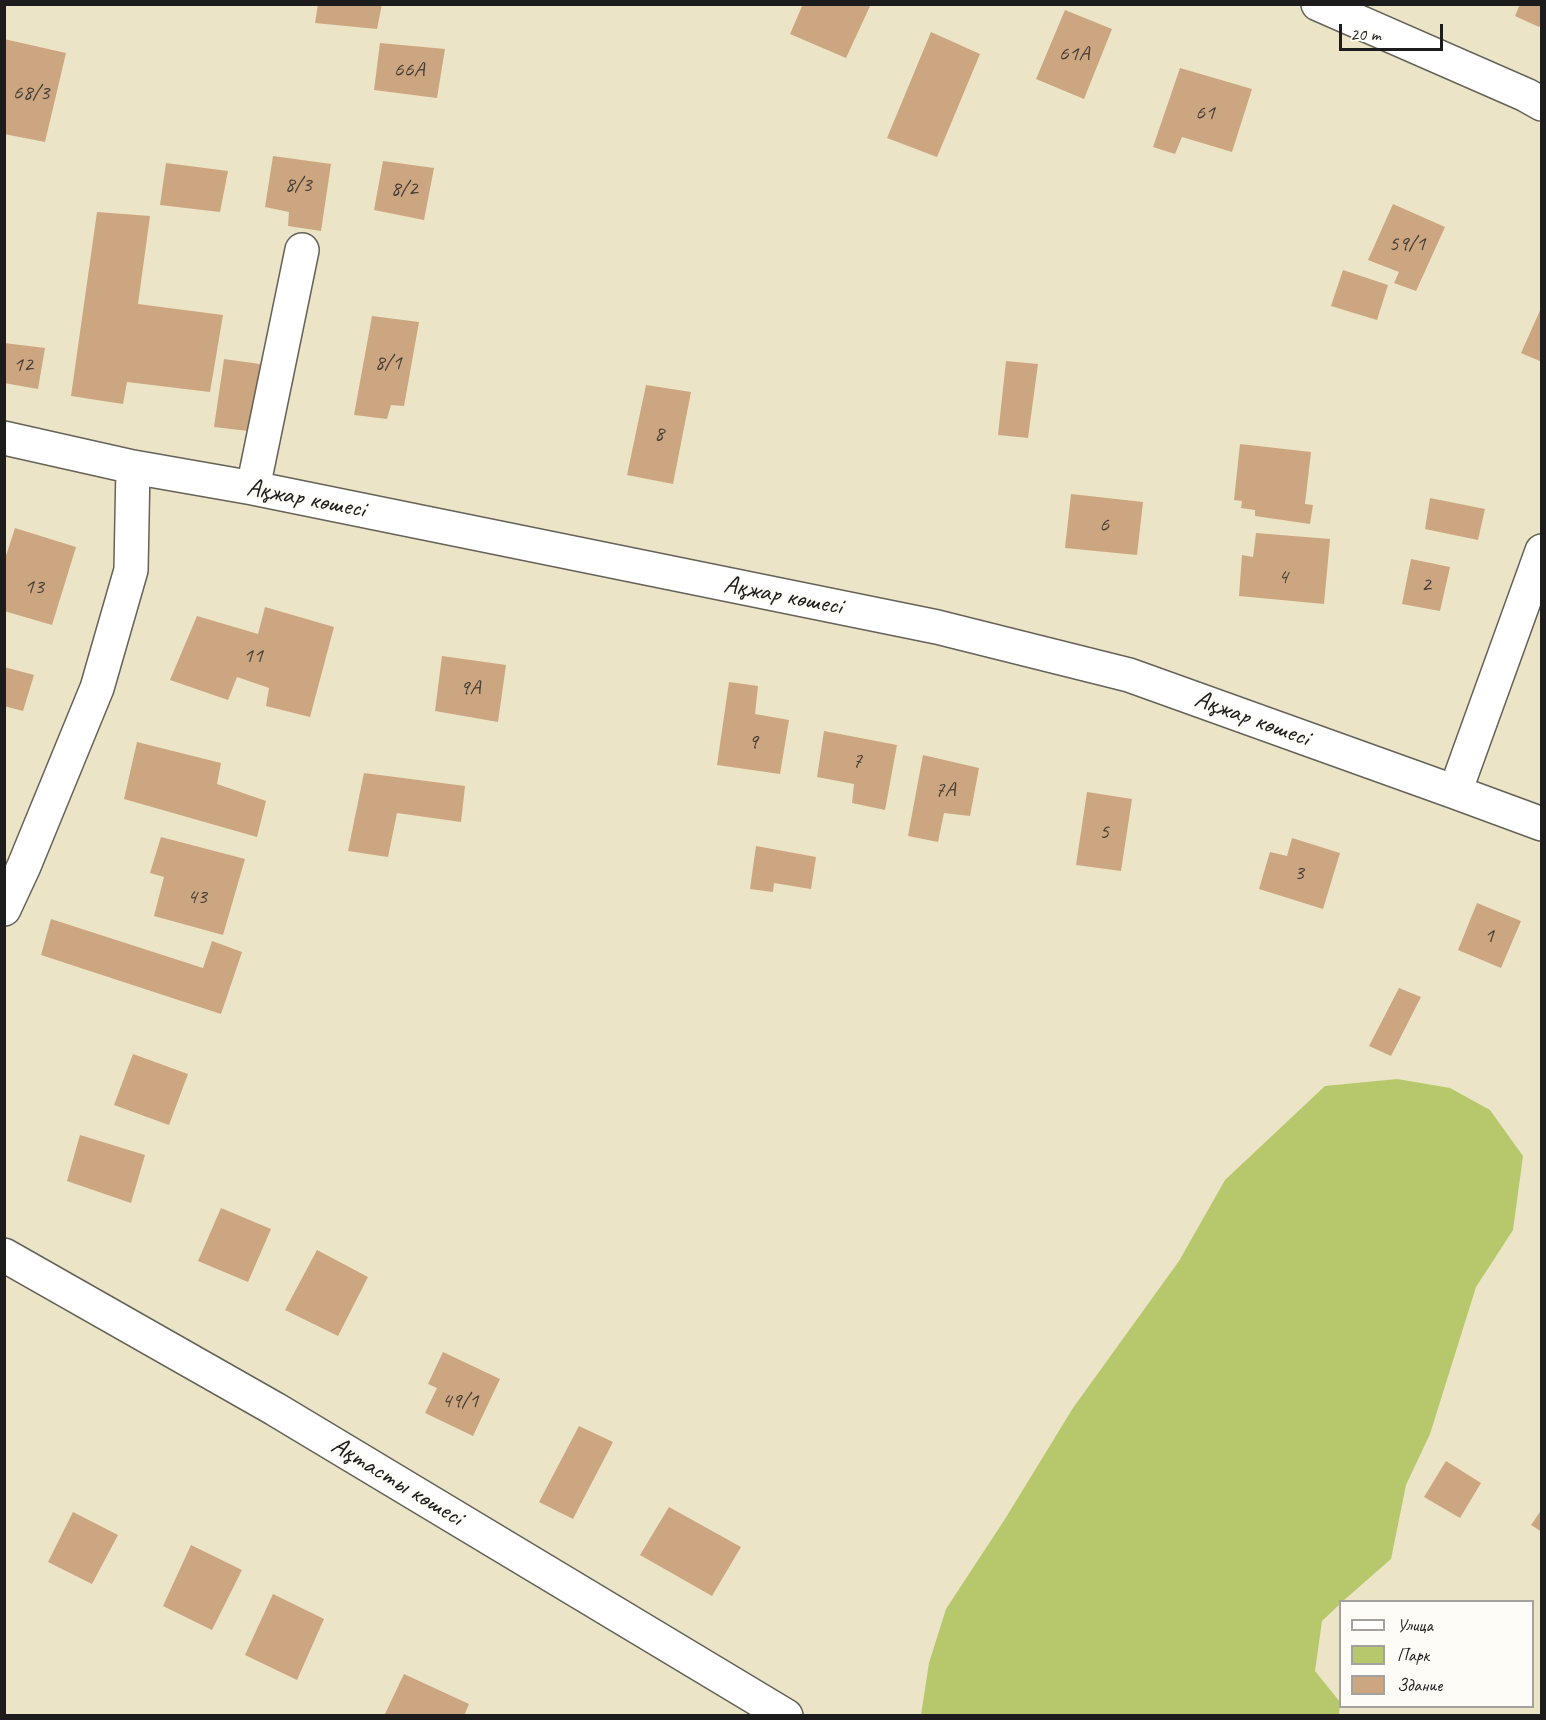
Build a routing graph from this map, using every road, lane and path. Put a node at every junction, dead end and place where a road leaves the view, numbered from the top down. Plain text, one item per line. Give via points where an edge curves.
1 (1318, 4) edge
2 (1542, 104) edge
3 (302, 250) dead end
4 (4, 438) edge
5 (133, 467) junction
6 (253, 488) junction
7 (1542, 551) edge
8 (1455, 792) junction
9 (1542, 824) edge
10 (4, 909) edge
11 (4, 1255) edge
12 (786, 1716) edge

1 - 2 street
3 - 6 street
4 - 5 street, Ақжар көшесі
5 - 6 street, Ақжар көшесі
5 - 10 street via 130,570 97,688
6 - 8 street, Ақжар көшесі via 937,627 1129,675
7 - 8 street
8 - 9 street, Ақжар көшесі
11 - 12 street, Ақтасты көшесі via 285,1415

